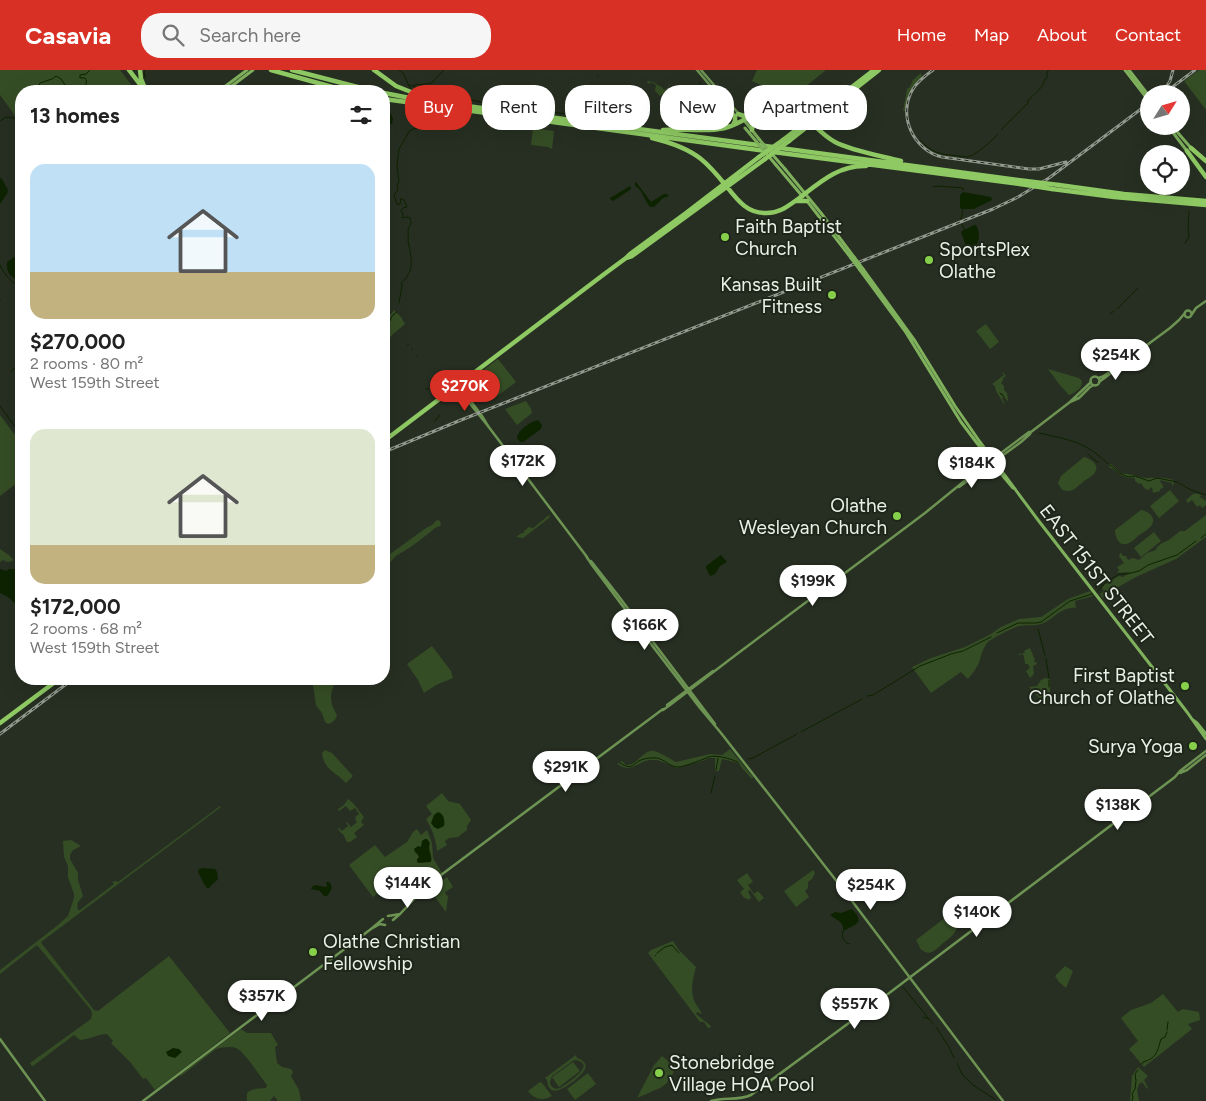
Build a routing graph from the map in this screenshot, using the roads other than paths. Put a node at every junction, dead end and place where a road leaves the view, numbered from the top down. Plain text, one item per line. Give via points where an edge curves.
1 (129, 70) edge
2 (140, 70) edge
3 (253, 70) edge
4 (271, 70) edge
5 (292, 70) edge
6 (374, 70) edge
7 (697, 70) edge
8 (701, 70) edge
9 (874, 70) edge
10 (879, 70) edge
11 (1127, 70) edge
12 (248, 71) edge
13 (141, 85) edge
14 (143, 85) edge
15 (227, 85) edge
16 (232, 85) edge
17 (325, 85) edge
18 (351, 85) edge
19 (855, 85) edge
20 (859, 85) edge
21 (1140, 85) edge
22 (1140, 88) edge
23 (405, 90) edge
24 (390, 94) edge
25 (405, 96) edge
26 (390, 100) edge
27 (472, 106) edge
28 (737, 115) junction
29 (744, 116) edge
30 (734, 123) edge
31 (744, 123) joint
32 (734, 125) edge
33 (663, 130) edge
34 (750, 130) edge
35 (752, 130) edge
36 (797, 130) edge
37 (801, 130) edge
38 (818, 130) edge
39 (655, 131) junction
40 (631, 133) junction
41 (1179, 135) edge
42 (1191, 148) joint
43 (1190, 155) edge
44 (1206, 161) edge
45 (878, 165) junction
46 (918, 166) junction
47 (782, 169) junction
48 (1206, 177) edge
49 (734, 182) junction
50 (727, 186) junction
51 (732, 192) junction
52 (720, 193) junction
53 (802, 194) junction
54 (795, 201) junction
55 (807, 201) junction
56 (1206, 201) edge
57 (1206, 205) edge
58 (626, 258) junction
59 (852, 258) junction
60 (1206, 301) edge
61 (1191, 312) junction
62 (1185, 315) junction
63 (906, 330) junction
64 (1119, 366) junction
65 (1098, 378) junction
66 (1091, 382) junction
67 (1100, 382) junction
68 (458, 386) junction
69 (1094, 386) junction
70 (1070, 402) junction
71 (961, 419) junction
72 (390, 437) edge
73 (993, 461) junction
74 (51, 685) edge
75 (688, 690) junction
76 (1193, 719) junction
77 (0, 723) edge
78 (1206, 734) edge
79 (1206, 738) edge
80 (1206, 751) edge
81 (1206, 755) edge
82 (1198, 757) junction
83 (1192, 766) junction
84 (1178, 774) junction
85 (400, 914) junction
86 (388, 916) dead end
87 (383, 919) dead end
88 (393, 920) dead end
89 (385, 925) dead end
90 (371, 929) junction
91 (910, 977) junction
92 (0, 1039) edge
93 (45, 1101) edge
94 (143, 1101) edge
95 (711, 1101) edge
96 (1004, 1101) edge

1 - 13 highway
2 - 14 highway
3 - 12 main road
4 - 17 highway
5 - 18 highway
6 - 23 highway
7 - 28 main road
8 - 28 main road
9 - 19 highway
10 - 20 highway
11 - 21 main road
11 - 22 main road
12 - 15 main road
12 - 16 main road
24 - 25 highway
26 - 40 highway
27 - 39 highway
28 - 29 highway
28 - 30 highway
28 - 31 main road
31 - 32 highway
33 - 39 highway
34 - 47 main road, bridge
35 - 47 main road, bridge
36 - 50 highway, bridge via 759,157
37 - 49 highway, bridge
38 - 46 highway via 843,146
39 - 46 highway
40 - 45 highway
40 - 50 highway via 691,152
41 - 42 main road
42 - 44 highway
43 - 48 highway
45 - 53 highway via 839,170
45 - 57 highway, bridge via 1121,198
46 - 56 highway, bridge via 1124,194
47 - 53 main road
49 - 50 highway
49 - 51 highway
50 - 51 highway
50 - 52 highway
50 - 58 highway
51 - 52 highway
51 - 53 highway via 748,206 765,211 781,207
51 - 54 highway via 740,203 754,212 780,211
52 - 58 highway
53 - 54 highway
53 - 55 main road
53 - 59 main road via 835,231
54 - 55 highway
55 - 59 main road
58 - 68 highway
59 - 63 main road, bridge
60 - 61 main road
61 - 62 main road via 1186,311
61 - 62 main road via 1190,317
62 - 64 main road
63 - 71 main road, EAST 151ST STREET
63 - 71 main road, EAST 151ST STREET
64 - 65 main road
64 - 67 main road
65 - 66 main road via 1093,377
65 - 67 main road
66 - 69 main road
66 - 70 main road
67 - 69 main road
68 - 72 highway
68 - 75 main road
69 - 70 main road
70 - 73 main road
71 - 73 main road, EAST 151ST STREET
71 - 73 main road, EAST 151ST STREET
73 - 75 main road
73 - 76 main road, EAST 151ST STREET
74 - 77 highway
75 - 85 main road via 438,878
75 - 91 main road
76 - 78 main road, EAST 151ST STREET
76 - 79 main road, EAST 151ST STREET
80 - 82 main road
81 - 83 main road
82 - 83 main road
82 - 84 main road
83 - 84 main road
84 - 91 main road
85 - 86 main road
85 - 88 main road
87 - 90 main road
89 - 90 main road
90 - 94 main road
91 - 95 main road via 751,1095 742,1100
91 - 96 main road
92 - 93 main road

